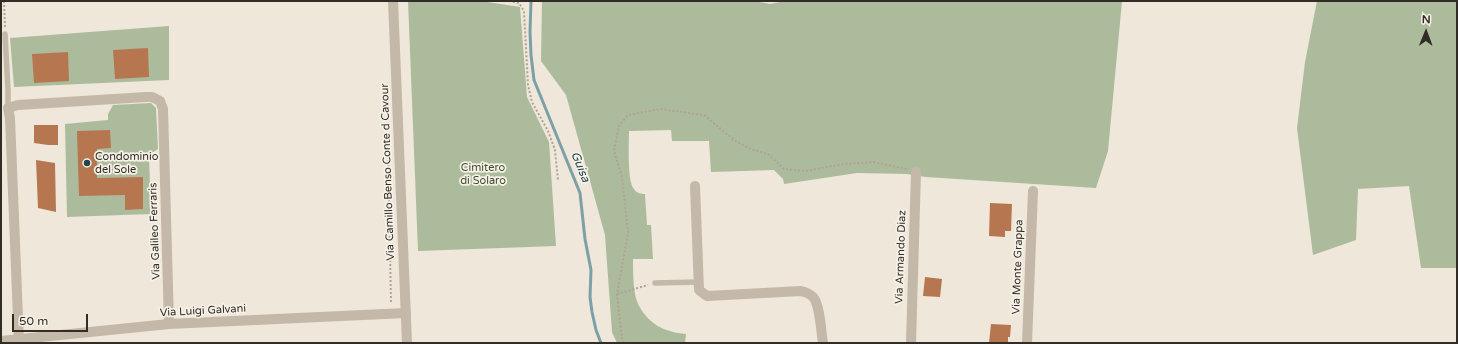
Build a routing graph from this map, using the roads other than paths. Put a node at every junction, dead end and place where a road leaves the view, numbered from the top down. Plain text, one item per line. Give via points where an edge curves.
1 (393, 1) edge
2 (5, 34) road end
3 (4, 107) edge
4 (916, 172) road end
5 (695, 186) dead end
6 (1033, 191) dead end
7 (699, 282) junction
8 (655, 283) road end
9 (406, 312) junction
10 (169, 324) junction
11 (1, 341) edge
12 (19, 341) edge
13 (407, 343) edge
14 (823, 343) edge
15 (911, 343) edge
16 (1027, 343) edge

1 - 9 street, Via Camillo Benso Conte d Cavour
2 - 3 lane via 8,90
3 - 10 street, Via Galileo Ferraris via 18,104 146,97 160,101 163,109
3 - 12 street via 10,118
4 - 15 street, Via Armando Diaz
5 - 7 street
6 - 16 street, Via Monte Grappa
7 - 8 lane
7 - 14 street via 699,290 707,296 801,291 807,293 813,297 817,305
9 - 10 street, Via Luigi Galvani
9 - 13 street, Via Camillo Benso Conte d Cavour
10 - 12 street, Via Luigi Galvani
11 - 12 street, Via Luigi Galvani

